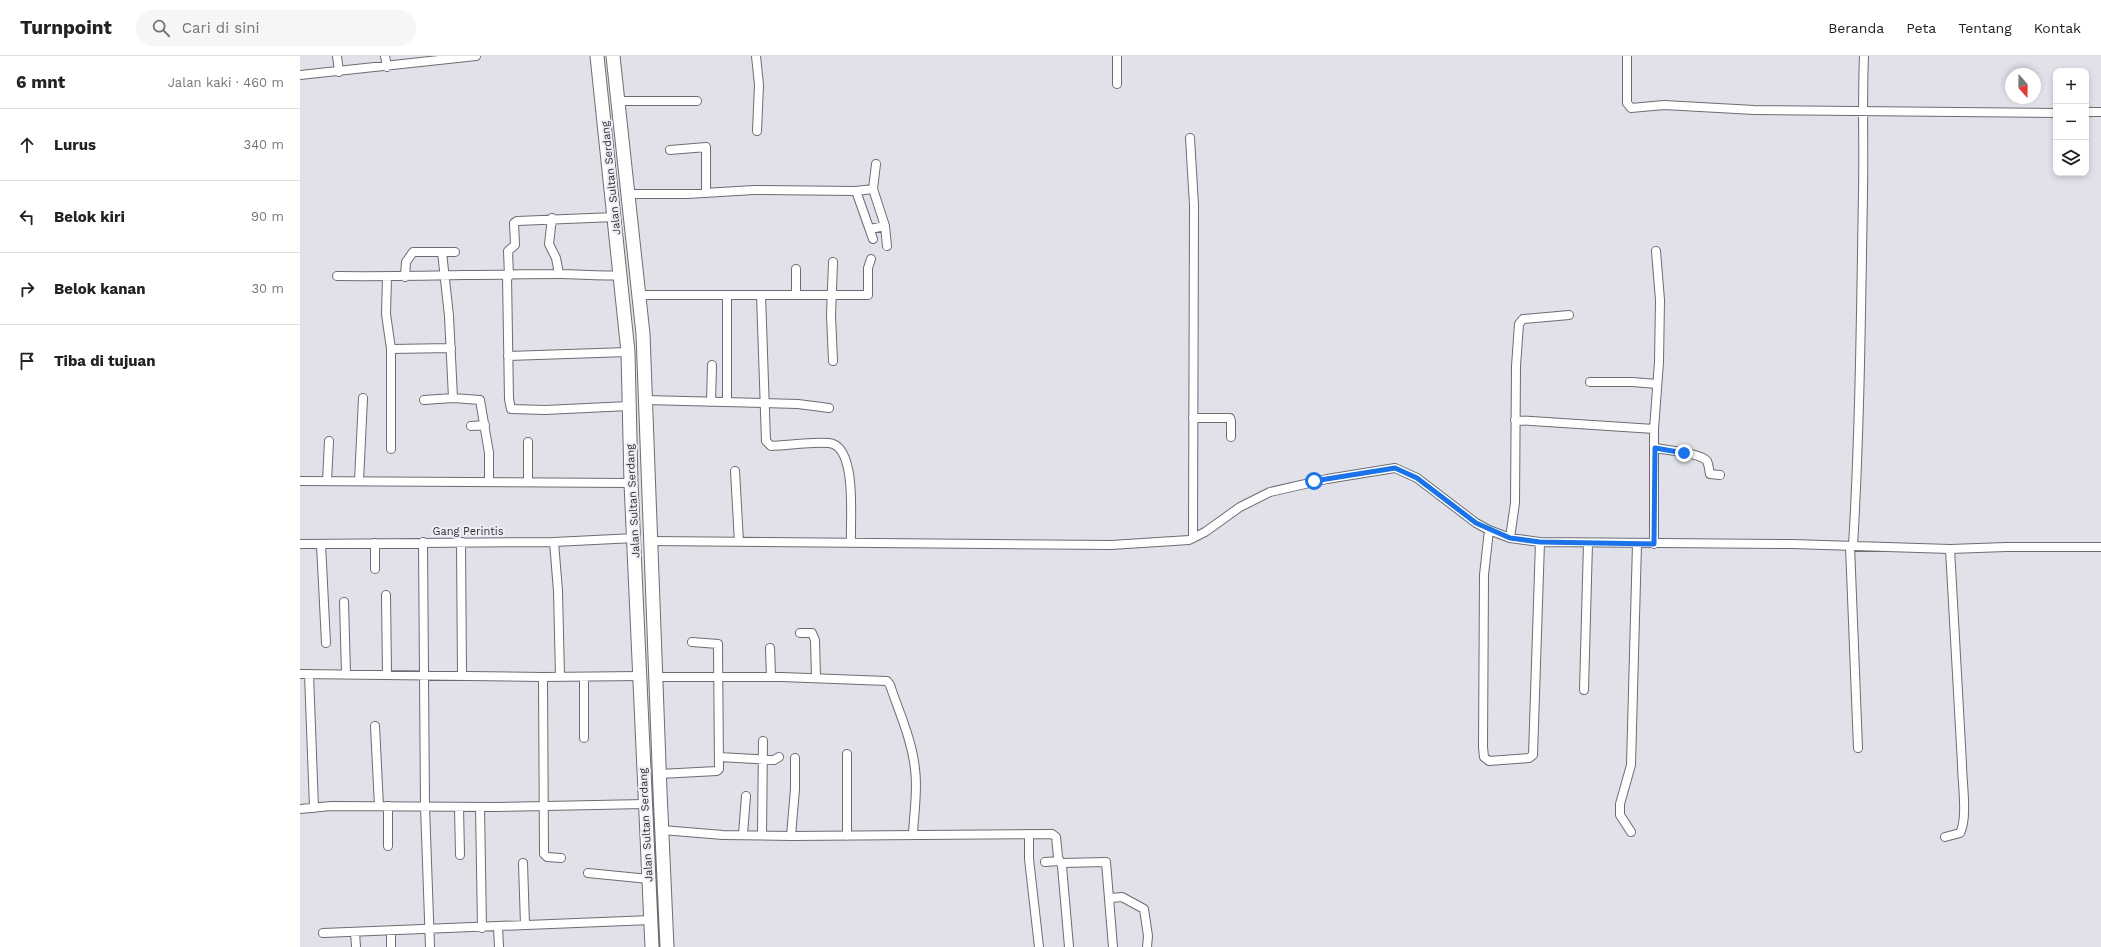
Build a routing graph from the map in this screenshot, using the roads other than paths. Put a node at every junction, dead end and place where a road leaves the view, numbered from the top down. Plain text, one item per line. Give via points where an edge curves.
1 (337, 56) edge
2 (385, 56) edge
3 (476, 56) edge
4 (597, 56) edge
5 (613, 56) edge
6 (756, 56) edge
7 (1117, 56) edge
8 (1627, 56) edge
9 (1864, 56) edge
10 (435, 58) edge
11 (387, 67) junction
12 (339, 72) junction
13 (300, 75) edge
14 (1117, 84) dead end
15 (618, 101) junction
16 (697, 101) dead end
17 (1862, 110) junction
18 (2089, 112) edge
19 (2101, 112) edge
20 (2053, 113) edge
21 (758, 131) dead end
22 (1190, 138) dead end
23 (670, 150) dead end
24 (876, 164) dead end
25 (873, 189) junction
26 (856, 191) junction
27 (706, 193) junction
28 (627, 194) junction
29 (615, 217) junction
30 (552, 218) junction
31 (885, 226) junction
32 (870, 229) junction
33 (873, 240) dead end
34 (888, 246) dead end
35 (1656, 251) dead end
36 (442, 252) junction
37 (455, 252) dead end
38 (871, 259) dead end
39 (833, 262) dead end
40 (796, 269) dead end
41 (559, 274) junction
42 (621, 275) junction
43 (337, 276) dead end
44 (508, 276) junction
45 (387, 277) junction
46 (404, 277) junction
47 (444, 277) junction
48 (796, 294) junction
49 (638, 295) junction
50 (727, 295) junction
51 (761, 295) junction
52 (832, 295) junction
53 (1569, 315) dead end
54 (451, 348) junction
55 (391, 349) junction
56 (628, 352) junction
57 (508, 356) junction
58 (833, 361) dead end
59 (712, 365) dead end
60 (1590, 382) dead end
61 (1658, 384) junction
62 (363, 398) dead end
63 (453, 398) junction
64 (424, 400) dead end
65 (646, 400) junction
66 (711, 402) junction
67 (727, 402) junction
68 (764, 404) junction
69 (629, 406) junction
70 (829, 408) dead end
71 (1193, 418) junction
72 (1515, 420) junction
73 (471, 426) dead end
74 (485, 426) junction
75 (1654, 429) junction
76 (1231, 437) dead end
77 (329, 441) dead end
78 (528, 442) dead end
79 (1655, 448) junction
80 (391, 449) dead end
81 (735, 471) dead end
82 (1720, 475) dead end
83 (326, 480) junction
84 (300, 481) edge
85 (359, 481) junction
86 (489, 482) junction
87 (528, 482) junction
88 (631, 483) junction
89 (1489, 530) junction
90 (635, 538) junction
91 (1193, 538) junction
92 (1510, 538) junction
93 (650, 541) junction
94 (422, 542) junction
95 (461, 542) junction
96 (554, 542) junction
97 (739, 542) junction
98 (1540, 542) junction
99 (1588, 542) junction
100 (375, 543) junction
101 (851, 543) junction
102 (300, 544) edge
103 (321, 544) junction
104 (1637, 544) junction
105 (1654, 544) junction
106 (1852, 546) junction
107 (2101, 547) edge
108 (1950, 549) junction
109 (376, 569) dead end
110 (386, 595) dead end
111 (344, 602) dead end
112 (800, 633) dead end
113 (326, 642) dead end
114 (692, 642) dead end
115 (770, 648) dead end
116 (300, 674) edge
117 (309, 674) junction
118 (346, 674) junction
119 (387, 674) junction
120 (424, 676) junction
121 (462, 676) junction
122 (640, 676) junction
123 (543, 677) junction
124 (560, 677) junction
125 (584, 677) junction
126 (656, 677) junction
127 (718, 677) junction
128 (771, 677) junction
129 (816, 678) junction
130 (1584, 690) dead end
131 (375, 726) dead end
132 (584, 738) dead end
133 (764, 741) dead end
134 (1858, 748) dead end
135 (847, 754) dead end
136 (720, 757) junction
137 (779, 758) dead end
138 (795, 758) dead end
139 (762, 759) junction
140 (659, 774) junction
141 (746, 796) dead end
142 (645, 804) junction
143 (384, 806) junction
144 (426, 806) junction
145 (459, 807) junction
146 (480, 807) junction
147 (544, 807) junction
148 (314, 808) junction
149 (300, 809) edge
150 (662, 830) junction
151 (1631, 832) dead end
152 (743, 834) junction
153 (913, 834) junction
154 (1029, 834) junction
155 (762, 835) junction
156 (791, 836) junction
157 (848, 836) junction
158 (1946, 837) dead end
159 (388, 846) dead end
160 (460, 855) dead end
161 (561, 858) dead end
162 (1045, 862) dead end
163 (1060, 862) junction
164 (523, 863) dead end
165 (588, 873) dead end
166 (649, 879) junction
167 (1110, 898) junction
168 (651, 920) junction
169 (524, 925) junction
170 (498, 927) junction
171 (482, 928) junction
172 (430, 930) junction
173 (355, 932) junction
174 (390, 932) junction
175 (323, 933) dead end
176 (356, 947) edge
177 (391, 947) edge
178 (430, 947) edge
179 (498, 947) edge
180 (652, 947) edge
181 (667, 947) edge
182 (1039, 947) edge
183 (1069, 947) edge
184 (1113, 947) edge
185 (1147, 947) edge

1 - 12 street
2 - 11 street
3 - 10 street
4 - 29 highway, Jalan Sultan Serdang
5 - 15 highway, Jalan Sultan Serdang
6 - 21 street via 759,84
7 - 14 street
8 - 17 street via 1627,103 1631,108 1664,105 1754,110
9 - 17 street
10 - 11 street
11 - 12 street
12 - 13 street
15 - 16 street
15 - 28 highway, Jalan Sultan Serdang
17 - 20 street
17 - 106 street via 1859,439
18 - 19 street
22 - 71 street via 1194,205
23 - 27 street via 706,147
24 - 25 street
25 - 26 street
25 - 31 street
26 - 27 street via 754,190
26 - 32 street
27 - 28 street
28 - 49 highway, Jalan Sultan Serdang
29 - 30 street
29 - 42 highway, Jalan Sultan Serdang
30 - 41 street via 549,244 556,258
30 - 44 street via 514,223 514,246 508,251
31 - 32 street
31 - 34 street
32 - 33 street
35 - 61 street via 1660,300
36 - 37 street
36 - 46 street via 413,252 406,262
36 - 47 street
38 - 52 street via 868,268 868,295
39 - 52 street
40 - 48 street
41 - 42 street via 603,277
41 - 44 street
42 - 56 highway, Jalan Sultan Serdang
43 - 45 street
44 - 47 street
44 - 57 street
45 - 46 street
45 - 55 street via 386,314
46 - 47 street
47 - 54 street
48 - 51 street
48 - 52 street
49 - 50 street
49 - 65 highway, Jalan Sultan Serdang via 643,334
50 - 51 street
50 - 67 street
51 - 68 street
52 - 58 street
53 - 72 street via 1531,317 1523,319 1519,324
54 - 55 street
54 - 63 street
55 - 80 street
56 - 57 street
56 - 69 highway, Jalan Sultan Serdang
57 - 69 street via 509,399 512,410
59 - 66 street
60 - 61 street
61 - 75 street
62 - 85 street
63 - 64 street
63 - 74 street via 479,399
65 - 66 street
65 - 93 highway, Jalan Sultan Serdang
66 - 67 street
67 - 68 street
68 - 70 street via 798,404
68 - 101 street via 767,444 832,444 846,458
69 - 88 highway, Jalan Sultan Serdang
71 - 76 street via 1230,418
71 - 91 street
72 - 75 street
72 - 92 street via 1515,503
73 - 74 street
74 - 86 street
75 - 79 street
77 - 83 street
78 - 87 street
79 - 82 street via 1703,458 1708,463 1710,474
79 - 105 street
81 - 97 street
83 - 84 street
83 - 85 street
85 - 86 street
86 - 87 street
87 - 88 street
88 - 90 highway, Jalan Sultan Serdang
89 - 91 street via 1417,478 1395,468 1327,479 1270,492 1240,507
89 - 92 street
89 - 98 street via 1484,575 1483,747 1484,757 1489,761 1529,758 1534,755
90 - 96 street, Gang Perintis
90 - 122 highway, Jalan Sultan Serdang
91 - 101 street via 1184,541 1111,545
92 - 98 street
93 - 97 street
93 - 126 highway, Jalan Sultan Serdang
94 - 95 street, Gang Perintis
94 - 100 street, Gang Perintis
94 - 120 street
95 - 96 street, Gang Perintis
95 - 121 street
96 - 124 street
97 - 101 street
98 - 99 street
99 - 104 street
99 - 130 street
100 - 103 street, Gang Perintis
100 - 109 street
102 - 103 street, Gang Perintis
103 - 113 street
104 - 105 street
104 - 151 street via 1631,765 1620,804 1620,815
105 - 106 street
106 - 108 street
106 - 134 street
107 - 108 street
108 - 158 street via 1960,703 1963,807 1960,833
110 - 119 street
111 - 118 street
112 - 129 street via 812,633 816,640
114 - 127 street via 718,644
115 - 128 street
116 - 117 street
117 - 118 street
117 - 148 street
118 - 119 street
119 - 120 street
120 - 121 street
120 - 144 street
121 - 123 street
122 - 125 street
122 - 142 highway, Jalan Sultan Serdang
123 - 124 street
123 - 147 street
124 - 125 street
125 - 132 street
126 - 127 street
126 - 140 highway, Jalan Sultan Serdang
127 - 128 street
127 - 136 street
128 - 129 street
129 - 153 street via 884,680 890,686 908,738 915,769
131 - 143 street
133 - 139 street
135 - 157 street
136 - 139 street
136 - 140 street via 718,771
137 - 139 street
138 - 156 street
139 - 155 street
140 - 150 highway, Jalan Sultan Serdang
141 - 152 street
142 - 147 street
142 - 166 highway, Jalan Sultan Serdang
143 - 144 street
143 - 148 street
143 - 159 street
144 - 145 street
144 - 172 street
145 - 146 street
145 - 160 street
146 - 147 street
146 - 171 street
147 - 161 street via 544,854 547,857
148 - 149 street
150 - 152 street
150 - 181 highway, Jalan Sultan Serdang
152 - 155 street
153 - 154 street
153 - 157 street
154 - 163 street via 1055,836
154 - 182 street via 1029,859
155 - 156 street
156 - 157 street
162 - 163 street
163 - 167 street via 1106,862
163 - 183 street
164 - 169 street
165 - 166 street
166 - 168 highway, Jalan Sultan Serdang
167 - 184 street
167 - 185 street via 1122,897 1144,909
168 - 169 street
168 - 180 highway, Jalan Sultan Serdang
169 - 170 street
170 - 171 street
170 - 179 street
171 - 172 street
172 - 174 street
172 - 178 street
173 - 174 street
173 - 175 street
173 - 176 street
174 - 177 street

